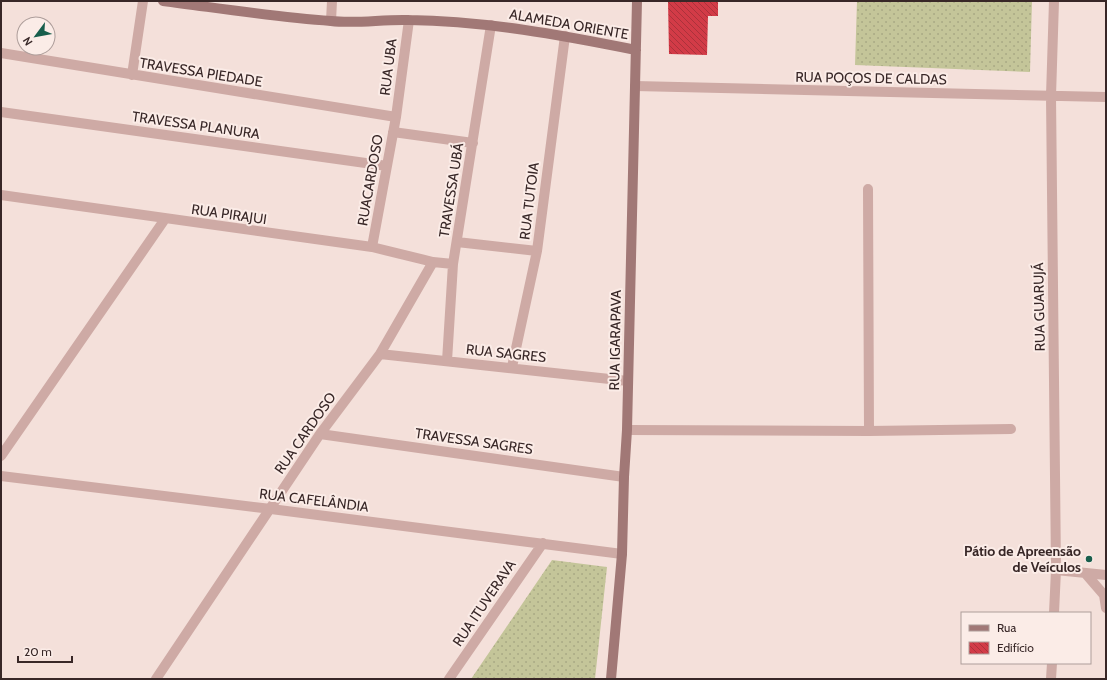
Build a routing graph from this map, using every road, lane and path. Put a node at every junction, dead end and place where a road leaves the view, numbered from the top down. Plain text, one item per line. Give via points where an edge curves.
1 (143, 1) edge
2 (163, 1) edge
3 (332, 1) edge
4 (637, 1) edge
5 (1054, 1) edge
6 (409, 20) junction
7 (331, 22) junction
8 (491, 25) junction
9 (565, 36) junction
10 (636, 50) junction
11 (1, 53) edge
12 (132, 75) junction
13 (635, 86) junction
14 (1051, 96) junction
15 (1106, 98) edge
16 (1, 112) edge
17 (396, 117) junction
18 (393, 132) junction
19 (472, 143) junction
20 (387, 166) junction
21 (868, 189) dead end
22 (1, 195) edge
23 (165, 219) junction
24 (457, 242) junction
25 (372, 247) junction
26 (537, 251) junction
27 (433, 262) junction
28 (453, 264) junction
29 (380, 354) junction
30 (447, 361) junction
31 (512, 367) junction
32 (628, 381) junction
33 (1012, 429) dead end
34 (627, 430) junction
35 (869, 431) junction
36 (320, 434) junction
37 (1, 456) edge
38 (1, 476) edge
39 (624, 477) junction
40 (271, 509) junction
41 (543, 543) junction
42 (622, 554) junction
43 (1056, 570) junction
44 (1085, 573) junction
45 (1106, 575) edge
46 (1106, 608) edge
47 (1054, 612) edge
48 (1052, 664) edge
49 (156, 679) edge
50 (449, 679) edge
51 (610, 679) edge
52 (1051, 679) edge

1 - 12 street
2 - 7 street, ALAMEDA ORIENTE
3 - 7 street
4 - 10 street, RUA IGARAPAVA
5 - 14 street, RUA GUARUJÁ
6 - 7 street, ALAMEDA ORIENTE
6 - 8 street, ALAMEDA ORIENTE
6 - 17 street, RUA UBA
8 - 9 street, ALAMEDA ORIENTE
8 - 19 street, TRAVESSA UBÁ
9 - 10 street, ALAMEDA ORIENTE
9 - 26 street, RUA TUTOIA
10 - 13 street, RUA IGARAPAVA
11 - 12 street, TRAVESSA PIEDADE
12 - 17 street, TRAVESSA PIEDADE
13 - 14 street, RUA POÇOS DE CALDAS
13 - 32 street, RUA IGARAPAVA
14 - 15 street, RUA POÇOS DE CALDAS
14 - 43 street, RUA GUARUJÁ
16 - 20 street, TRAVESSA PLANURA
17 - 18 street, RUACARDOSO
18 - 19 street
18 - 20 street, RUACARDOSO
19 - 24 street, TRAVESSA UBÁ
20 - 25 street, RUACARDOSO
21 - 35 street
22 - 23 street, RUA PIRAJUI
23 - 25 street, RUA PIRAJUI
23 - 37 street
24 - 26 street
24 - 28 street, TRAVESSA UBÁ
25 - 27 street, RUA PIRAJUI
26 - 31 street, RUA TUTOIA
27 - 28 street, RUA PIRAJUI
27 - 29 street, RUA CARDOSO
28 - 30 street, TRAVESSA UBÁ
29 - 30 street, RUA SAGRES
29 - 36 street, RUA CARDOSO
30 - 31 street, RUA SAGRES
31 - 32 street, RUA SAGRES
32 - 34 street, RUA IGARAPAVA
33 - 35 street
34 - 35 street
34 - 39 street, RUA IGARAPAVA
36 - 39 street, TRAVESSA SAGRES
36 - 40 street, RUA CARDOSO
38 - 40 street, RUA CAFELÂNDIA
39 - 42 street, RUA IGARAPAVA
40 - 41 street, RUA CAFELÂNDIA
40 - 49 street, RUA CARDOSO
41 - 42 street, RUA CAFELÂNDIA
41 - 50 street, RUA ITUVERAVA
42 - 51 street, RUA IGARAPAVA
43 - 44 street
43 - 47 street, RUA GUARUJÁ
44 - 45 street
44 - 46 street via 1104,595
48 - 52 street

